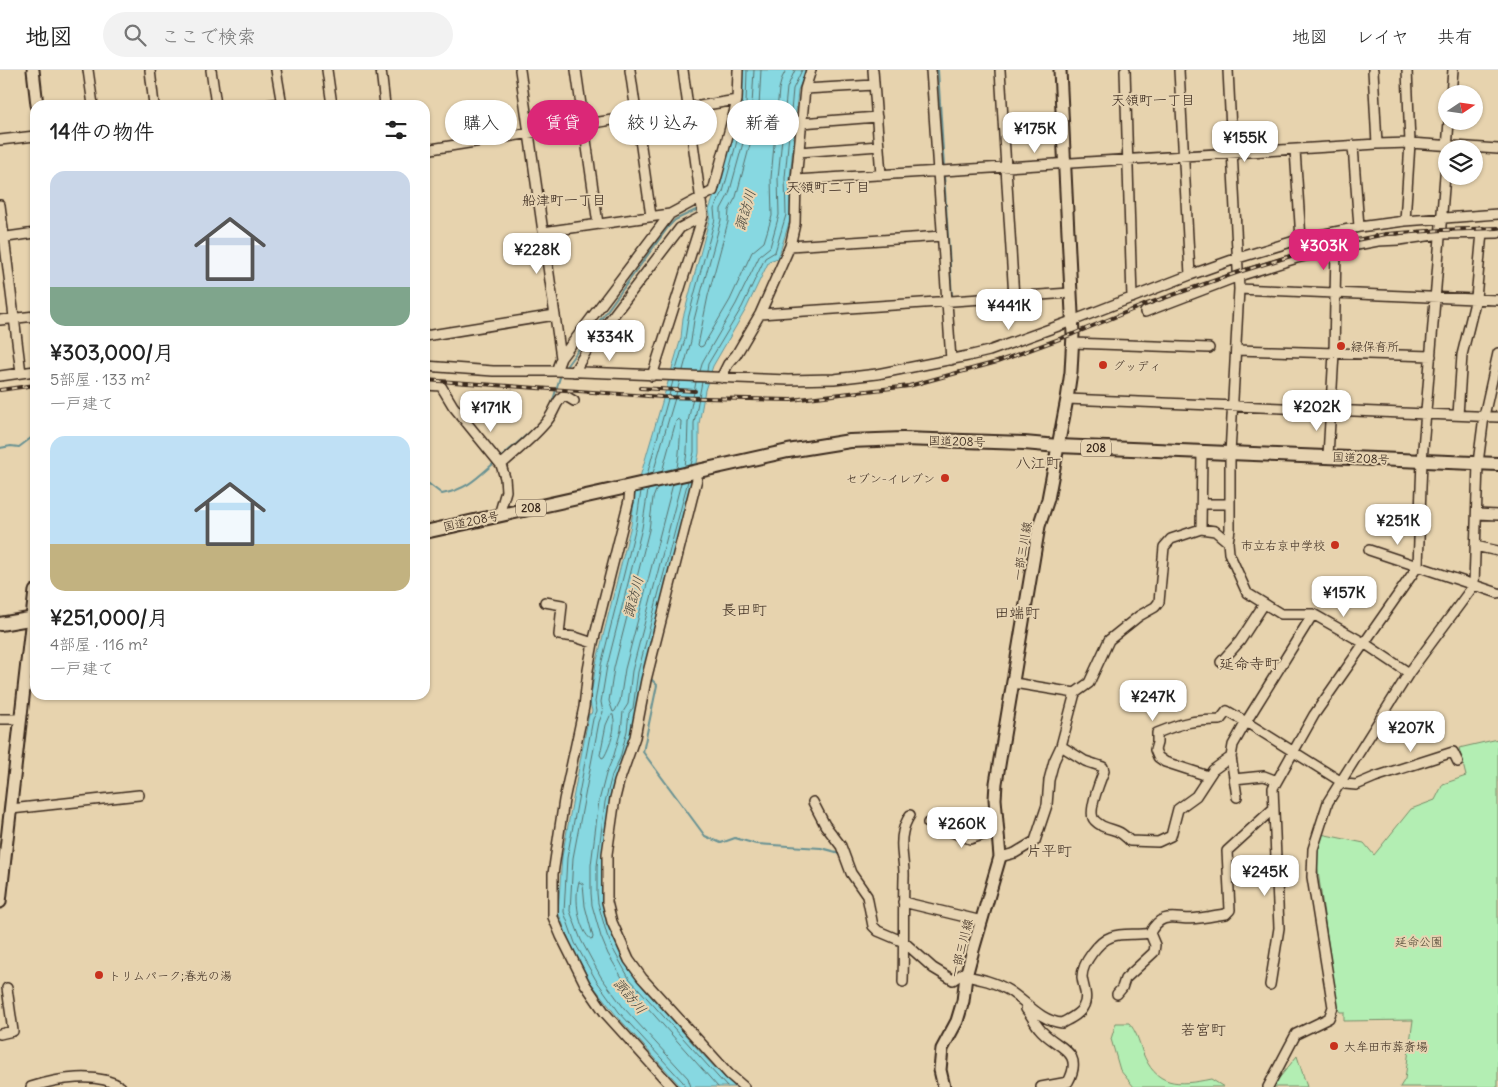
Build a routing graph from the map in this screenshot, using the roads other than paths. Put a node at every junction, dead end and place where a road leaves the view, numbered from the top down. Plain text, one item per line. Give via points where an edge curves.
1 (33, 70) edge
2 (88, 70) edge
3 (150, 70) edge
4 (211, 70) edge
5 (276, 70) edge
6 (327, 70) edge
7 (380, 70) edge
8 (520, 70) edge
9 (576, 70) edge
10 (630, 70) edge
11 (683, 70) edge
12 (738, 70) edge
13 (811, 70) edge
14 (873, 70) edge
15 (931, 70) edge
16 (1000, 70) edge
17 (1060, 70) edge
18 (1125, 70) edge
19 (1180, 70) edge
20 (1228, 70) edge
21 (1373, 70) edge
22 (1407, 70) edge
23 (1453, 70) edge
24 (874, 85) junction
25 (1452, 85) edge
26 (805, 88) junction
27 (36, 100) edge
28 (92, 100) edge
29 (153, 100) edge
30 (215, 100) edge
31 (281, 100) edge
32 (331, 100) edge
33 (385, 100) edge
34 (580, 100) edge
35 (634, 100) edge
36 (687, 100) edge
37 (737, 100) edge
38 (527, 115) edge
39 (877, 117) junction
40 (802, 123) junction
41 (527, 134) edge
42 (30, 137) edge
43 (727, 138) edge
44 (0, 140) edge
45 (1410, 143) junction
46 (1377, 144) junction
47 (531, 145) edge
48 (587, 145) edge
49 (641, 145) edge
50 (693, 145) edge
51 (879, 146) junction
52 (1353, 146) junction
53 (1438, 146) edge
54 (1483, 148) edge
55 (430, 149) edge
56 (1498, 149) edge
57 (1295, 150) junction
58 (799, 152) junction
59 (1233, 153) junction
60 (1183, 157) junction
61 (1128, 160) junction
62 (1065, 165) junction
63 (1006, 168) junction
64 (938, 171) junction
65 (881, 175) junction
66 (796, 180) junction
67 (1445, 185) edge
68 (701, 197) junction
69 (0, 204) edge
70 (670, 214) junction
71 (1498, 214) edge
72 (650, 216) junction
73 (703, 216) junction
74 (1443, 218) junction
75 (1405, 221) junction
76 (598, 224) junction
77 (1359, 227) junction
78 (543, 232) junction
79 (1482, 232) junction
80 (1498, 233) edge
81 (30, 234) edge
82 (1441, 234) junction
83 (942, 236) junction
84 (2, 238) edge
85 (1302, 239) junction
86 (790, 246) junction
87 (1336, 249) junction
88 (1238, 258) junction
89 (1190, 275) junction
90 (1239, 276) junction
91 (1239, 289) junction
92 (1070, 293) junction
93 (1335, 293) junction
94 (1014, 298) junction
95 (1132, 298) junction
96 (1436, 298) junction
97 (1476, 298) junction
98 (1498, 300) edge
99 (946, 302) junction
100 (1145, 312) dead end
101 (760, 314) junction
102 (554, 315) junction
103 (30, 316) edge
104 (14, 318) junction
105 (0, 320) edge
106 (1072, 321) junction
107 (430, 335) edge
108 (1073, 343) junction
109 (1209, 348) dead end
110 (1236, 350) junction
111 (1334, 353) junction
112 (1498, 353) edge
113 (1431, 356) junction
114 (561, 358) junction
115 (951, 360) junction
116 (430, 366) edge
117 (556, 371) junction
118 (30, 372) edge
119 (574, 372) junction
120 (21, 373) junction
121 (0, 376) edge
122 (652, 376) junction
123 (721, 378) junction
124 (430, 385) edge
125 (1067, 399) junction
126 (574, 401) dead end
127 (1234, 406) junction
128 (1330, 409) junction
129 (1427, 414) junction
130 (1458, 415) junction
131 (1484, 416) junction
132 (1498, 417) edge
133 (1058, 446) junction
134 (1202, 452) junction
135 (1230, 454) junction
136 (1328, 456) junction
137 (1422, 461) junction
138 (1478, 464) junction
139 (1498, 464) edge
140 (501, 465) junction
141 (695, 473) junction
142 (634, 486) junction
143 (1202, 504) junction
144 (1230, 504) junction
145 (1477, 514) junction
146 (499, 515) junction
147 (1498, 515) edge
148 (1201, 530) junction
149 (430, 531) edge
150 (1228, 542) junction
151 (1475, 546) junction
152 (1369, 550) dead end
153 (1498, 551) edge
154 (1418, 566) junction
155 (1474, 585) junction
156 (1498, 593) edge
157 (546, 602) dead end
158 (1264, 604) junction
159 (1313, 614) junction
160 (30, 619) edge
161 (0, 624) edge
162 (593, 643) junction
163 (1364, 643) junction
164 (30, 649) edge
165 (1221, 662) dead end
166 (1409, 672) junction
167 (1014, 683) junction
168 (1075, 693) junction
169 (0, 718) edge
170 (21, 719) junction
171 (1246, 722) junction
172 (1061, 746) junction
173 (1294, 752) junction
174 (1231, 757) junction
175 (1458, 762) dead end
176 (1208, 776) junction
177 (1234, 779) junction
178 (1277, 781) junction
179 (1341, 781) junction
180 (140, 795) dead end
181 (1237, 797) dead end
182 (812, 802) dead end
183 (1274, 808) junction
184 (11, 809) junction
185 (910, 815) dead end
186 (928, 823) dead end
187 (998, 830) junction
188 (1000, 857) junction
189 (1, 881) edge
190 (0, 902) edge
191 (903, 902) junction
192 (982, 921) junction
193 (1150, 933) junction
194 (904, 942) junction
195 (967, 973) junction
196 (903, 982) dead end
197 (1270, 985) dead end
198 (1002, 987) junction
199 (7, 988) dead end
200 (1117, 994) dead end
201 (0, 1034) edge
202 (1070, 1084) edge
203 (31, 1087) edge
204 (121, 1087) edge
205 (672, 1087) edge
206 (744, 1087) edge
207 (944, 1087) edge
208 (1042, 1087) edge
209 (1268, 1087) edge

1 - 27 main road
2 - 28 street
3 - 29 street
4 - 30 street
5 - 31 street
6 - 32 street
7 - 33 street
8 - 38 street
9 - 34 street
10 - 35 street
11 - 36 street
12 - 37 street
13 - 26 street
14 - 24 street
15 - 64 street
16 - 63 street
17 - 62 main road, 一部三川線
18 - 61 street
19 - 60 street
20 - 59 street
21 - 46 street
22 - 45 street
23 - 25 street
24 - 26 street
24 - 39 street
26 - 40 street
39 - 40 street
39 - 51 street
40 - 58 street
41 - 55 street
42 - 44 street
43 - 68 street via 713,191
45 - 46 street
45 - 53 street
45 - 75 street
46 - 52 street
47 - 78 street
48 - 76 street
49 - 72 street
50 - 68 street
51 - 58 street
51 - 65 street
52 - 57 street
52 - 77 street
54 - 56 street
57 - 59 street
57 - 85 street
58 - 66 street
59 - 60 street
59 - 88 street
60 - 61 street
60 - 89 street
61 - 62 street
61 - 95 street
62 - 63 street
62 - 92 main road, 一部三川線
63 - 64 street
63 - 94 street
64 - 65 street
64 - 83 street
65 - 66 street
66 - 86 street via 795,224
67 - 74 street
68 - 70 street
68 - 73 street
69 - 84 street
70 - 72 street
70 - 114 street
71 - 74 street
72 - 76 street
73 - 119 street via 680,228 587,350
73 - 122 street
74 - 75 street
74 - 82 street
75 - 77 street
76 - 78 street
77 - 85 street
78 - 102 street
79 - 80 street
79 - 82 street
79 - 97 street
81 - 84 street
82 - 87 street
82 - 96 street
83 - 86 street
83 - 99 street
84 - 104 street
85 - 88 street
86 - 101 street
87 - 90 street
87 - 93 street
88 - 89 street
88 - 90 street
89 - 95 street
90 - 91 street
90 - 100 street
91 - 93 street
91 - 110 street
92 - 94 street
92 - 106 main road, 一部三川線
93 - 96 street
93 - 111 street
94 - 99 street
95 - 106 street
96 - 97 street
96 - 113 street
97 - 98 street
97 - 130 street via 1462,355
99 - 101 street
99 - 115 street
101 - 123 street
102 - 107 street
102 - 114 street
103 - 104 street
104 - 105 street
104 - 120 street
106 - 108 main road, 一部三川線
106 - 115 street via 989,351
108 - 109 street
108 - 125 main road, 一部三川線
110 - 111 street
110 - 127 street
111 - 113 street
111 - 128 street
112 - 131 street
113 - 129 street
114 - 117 street
115 - 123 street via 834,379
116 - 117 street
117 - 119 street
118 - 120 street
119 - 122 street
120 - 121 street
122 - 123 street
124 - 140 street via 441,386
125 - 127 street
125 - 133 main road, 一部三川線
126 - 140 street via 564,395 557,401 546,423
127 - 128 street
127 - 135 street
128 - 129 street
128 - 136 street
129 - 130 street
129 - 137 street
130 - 131 street
131 - 132 street
131 - 138 street
133 - 134 highway, 国道208号 / 208
133 - 141 highway, 国道208号 / 208 via 903,439 850,440
133 - 167 main road, 一部三川線 via 1048,499 1039,526
134 - 135 highway, 国道208号 / 208
134 - 143 street
135 - 136 highway, 国道208号 / 208
135 - 144 street
136 - 137 highway, 国道208号 / 208
137 - 138 highway, 国道208号 / 208
137 - 154 street
138 - 139 highway, 国道208号 / 208
138 - 145 street
140 - 146 street via 506,491
141 - 142 highway, 国道208号 / 208
141 - 206 street via 697,479 646,680 635,737 615,798 607,854 607,902 620,942 642,978
142 - 146 highway, 国道208号 / 208
142 - 162 street
143 - 144 street
143 - 148 street
144 - 150 street
145 - 147 street
145 - 151 street
146 - 149 highway, 国道208号 / 208
148 - 150 street via 1215,531
148 - 168 street via 1171,539 1164,547 1159,602 1109,640 1089,683
150 - 158 street via 1229,553 1247,593
151 - 153 street
151 - 155 street
152 - 154 street
154 - 155 street
154 - 163 street
155 - 156 street
155 - 166 street
157 - 162 street via 562,604 560,635
158 - 159 street via 1281,614
158 - 165 street via 1240,641
159 - 163 street
159 - 171 street
160 - 161 highway
162 - 205 street via 553,874 553,917 585,984 605,1013
163 - 166 street
163 - 173 street via 1314,715
164 - 170 main road
166 - 179 street
167 - 168 street
167 - 187 main road, 一部三川線 via 996,783
168 - 172 street
169 - 170 street
170 - 184 main road
171 - 173 street
171 - 174 street via 1233,745
171 - 176 street via 1227,711 1220,720 1190,721 1157,733 1155,750 1158,757
172 - 176 street via 1085,761 1103,767 1092,817 1102,826 1121,832 1130,841 1158,842 1171,836 1178,809 1196,796
172 - 188 street via 1054,761 1047,805 1035,841 1015,853
173 - 178 street
173 - 179 street
174 - 176 street
174 - 177 street
175 - 179 street via 1453,752 1356,785
177 - 178 street via 1264,776
177 - 181 street
178 - 183 street via 1273,788
179 - 209 street via 1328,802 1313,849 1312,877 1333,1008 1329,1018 1296,1034
180 - 184 street
182 - 194 street via 841,846 851,873 867,896 873,926 878,932
183 - 193 street via 1227,851 1230,910 1226,914 1198,918 1162,919
183 - 197 street via 1278,928
184 - 189 main road
185 - 191 street via 902,834
186 - 187 street via 970,839
187 - 188 main road, 一部三川線
188 - 192 main road, 一部三川線
189 - 190 main road
191 - 192 street
191 - 194 street
192 - 195 main road, 一部三川線
193 - 198 street via 1117,935 1099,946 1082,973 1086,996 1083,1009 1062,1023 1046,1020
193 - 200 street via 1154,952 1125,979
194 - 195 street via 933,968 953,980
194 - 196 street
195 - 198 street
195 - 207 main road, 一部三川線 via 957,1021 942,1049 940,1070
198 - 202 street via 1034,1018 1038,1028 1066,1049 1074,1065
199 - 201 street via 13,1031
202 - 208 street
203 - 204 street via 79,1077 114,1082

